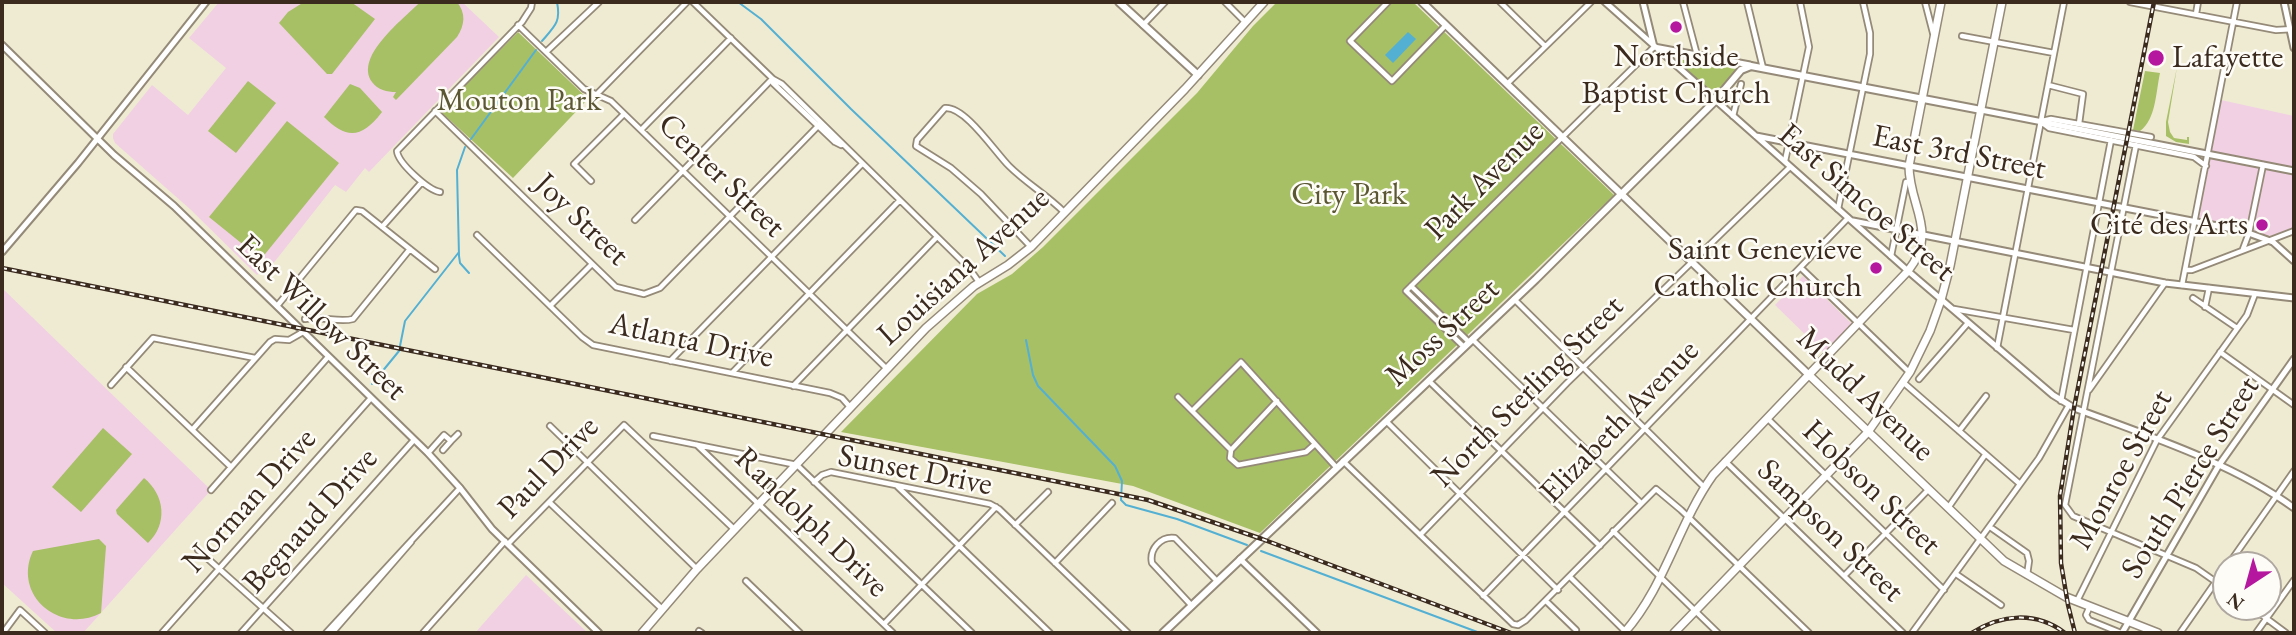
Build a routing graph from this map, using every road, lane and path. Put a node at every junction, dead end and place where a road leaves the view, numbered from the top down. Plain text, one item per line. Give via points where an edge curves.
1 (206, 2) edge
2 (531, 2) edge
3 (599, 2) edge
4 (687, 2) edge
5 (694, 2) edge
6 (1119, 2) edge
7 (1165, 2) edge
8 (1224, 2) edge
9 (1264, 2) edge
10 (1388, 2) edge
11 (1422, 2) edge
12 (1500, 2) edge
13 (1591, 2) edge
14 (1605, 2) edge
15 (1643, 2) edge
16 (1683, 2) edge
17 (1747, 2) edge
18 (1800, 2) edge
19 (1863, 2) edge
20 (1925, 2) edge
21 (1941, 2) edge
22 (2002, 2) edge
23 (2064, 2) edge
24 (2130, 2) edge
25 (2198, 2) edge
26 (2237, 2) edge
27 (2284, 2) edge
28 (2196, 14) junction
29 (1245, 22) junction
30 (2234, 22) junction
31 (519, 25) junction
32 (1143, 25) junction
33 (1446, 25) junction
34 (2292, 30) edge
35 (1962, 36) dead end
36 (1934, 37) junction
37 (731, 38) junction
38 (1994, 43) junction
39 (2, 45) edge
40 (1545, 46) junction
41 (1654, 47) junction
42 (2294, 48) edge
43 (547, 51) junction
44 (2054, 53) junction
45 (1697, 55) junction
46 (1751, 66) junction
47 (1763, 68) junction
48 (1198, 75) junction
49 (1803, 76) junction
50 (772, 79) junction
51 (1506, 84) junction
52 (1741, 84) dead end
53 (2048, 85) junction
54 (1863, 88) junction
55 (597, 94) junction
56 (1922, 99) junction
57 (1716, 102) junction
58 (1981, 110) junction
59 (435, 111) junction
60 (624, 114) junction
61 (1733, 117) junction
62 (2041, 121) junction
63 (819, 124) junction
64 (2079, 124) junction
65 (641, 130) junction
66 (1755, 136) junction
67 (1562, 137) junction
68 (2151, 137) dead end
69 (98, 139) junction
70 (2111, 140) junction
71 (1789, 143) junction
72 (2136, 145) junction
73 (1849, 154) junction
74 (2209, 155) junction
75 (862, 164) junction
76 (1787, 164) junction
77 (2263, 165) junction
78 (1909, 166) junction
79 (2206, 166) junction
80 (683, 171) junction
81 (2294, 171) edge
82 (1968, 177) junction
83 (591, 181) dead end
84 (422, 182) junction
85 (1906, 182) dead end
86 (2028, 189) junction
87 (440, 192) dead end
88 (1621, 195) junction
89 (899, 201) junction
90 (2098, 203) junction
91 (2123, 208) junction
92 (1838, 209) junction
93 (1065, 212) junction
94 (730, 216) junction
95 (635, 220) dead end
96 (1849, 220) junction
97 (2195, 222) junction
98 (382, 227) junction
99 (1896, 230) junction
100 (2294, 230) edge
101 (2249, 233) junction
102 (477, 235) dead end
103 (1923, 235) junction
104 (937, 237) junction
105 (2269, 240) junction
106 (1955, 242) junction
107 (1031, 247) junction
108 (410, 249) junction
109 (2243, 250) junction
110 (2, 252) edge
111 (2016, 254) junction
112 (771, 256) junction
113 (1891, 256) junction
114 (2294, 261) edge
115 (1690, 262) junction
116 (592, 264) junction
117 (2086, 267) junction
118 (1801, 268) junction
119 (435, 270) dead end
120 (2185, 270) junction
121 (1908, 271) junction
122 (2112, 272) junction
123 (979, 282) junction
124 (2165, 282) junction
125 (2182, 285) junction
126 (2209, 288) junction
127 (809, 293) junction
128 (2255, 294) junction
129 (2193, 298) dead end
130 (2294, 298) edge
131 (1514, 299) junction
132 (1941, 300) junction
133 (277, 306) junction
134 (550, 306) junction
135 (2205, 307) junction
136 (1952, 309) junction
137 (2003, 318) junction
138 (305, 319) dead end
139 (1751, 319) junction
140 (1858, 323) junction
141 (1968, 323) junction
142 (2237, 328) junction
143 (846, 330) junction
144 (2074, 330) junction
145 (303, 332) junction
146 (1468, 343) junction
147 (1997, 348) junction
148 (2220, 352) junction
149 (328, 357) junction
150 (255, 358) junction
151 (2294, 359) edge
152 (670, 361) junction
153 (126, 367) junction
154 (1583, 367) junction
155 (887, 369) junction
156 (1910, 372) junction
157 (732, 373) junction
158 (1808, 375) junction
159 (1919, 379) dead end
160 (1428, 381) junction
161 (1903, 383) junction
162 (111, 385) dead end
163 (793, 386) junction
164 (2272, 389) junction
165 (2086, 394) junction
166 (1986, 396) dead end
167 (1178, 397) dead end
168 (372, 398) junction
169 (1277, 401) junction
170 (2061, 401) junction
171 (2069, 405) junction
172 (2294, 405) edge
173 (850, 407) junction
174 (1543, 408) junction
175 (1192, 411) junction
176 (2082, 411) junction
177 (1767, 418) junction
178 (1385, 421) junction
179 (550, 426) dead end
180 (1645, 428) junction
181 (192, 430) junction
182 (1959, 431) junction
183 (1868, 432) junction
184 (458, 434) dead end
185 (653, 436) dead end
186 (414, 440) junction
187 (2157, 440) junction
188 (451, 441) junction
189 (1315, 444) junction
190 (697, 445) junction
191 (443, 450) dead end
192 (1231, 450) junction
193 (1501, 451) junction
194 (428, 453) junction
195 (1985, 455) junction
196 (1343, 461) junction
197 (1725, 461) junction
198 (586, 462) junction
199 (797, 465) junction
200 (2219, 465) junction
201 (230, 467) junction
202 (1336, 467) junction
203 (1605, 469) junction
204 (2294, 471) edge
205 (1826, 476) junction
206 (814, 482) junction
207 (895, 484) junction
208 (2020, 484) junction
209 (1704, 487) junction
210 (460, 488) junction
211 (211, 490) dead end
212 (1928, 490) junction
213 (1048, 492) dead end
214 (1460, 493) junction
215 (2277, 495) junction
216 (549, 502) junction
217 (1112, 503) dead end
218 (1640, 503) junction
219 (759, 504) junction
220 (996, 507) junction
221 (2294, 508) edge
222 (1947, 509) junction
223 (1564, 512) junction
224 (1688, 517) junction
225 (1785, 519) junction
226 (1015, 525) junction
227 (1989, 527) junction
228 (735, 530) junction
229 (1614, 531) junction
230 (1885, 533) junction
231 (2111, 533) junction
232 (1420, 535) junction
233 (1980, 540) junction
234 (412, 541) junction
235 (507, 543) junction
236 (959, 546) junction
237 (1600, 546) junction
238 (198, 550) dead end
239 (2238, 551) edge
240 (1522, 555) junction
241 (2166, 556) junction
242 (1240, 559) junction
243 (1055, 563) junction
244 (1739, 566) junction
245 (219, 569) junction
246 (697, 569) junction
247 (1956, 573) junction
248 (1844, 576) junction
249 (2026, 576) junction
250 (1570, 577) junction
251 (1660, 577) junction
252 (2212, 578) edge
253 (2294, 580) edge
254 (1217, 581) junction
255 (746, 582) dead end
256 (921, 585) junction
257 (2212, 587) edge
258 (1558, 590) junction
259 (1944, 590) junction
260 (1483, 596) junction
261 (2282, 597) edge
262 (1546, 601) junction
263 (2077, 601) junction
264 (2001, 605) dead end
265 (1192, 606) junction
266 (2090, 606) junction
267 (263, 608) junction
268 (662, 610) junction
269 (1695, 611) junction
270 (2270, 621) edge
271 (2128, 622) junction
272 (884, 624) junction
273 (1576, 630) dead end
274 (3, 633) edge
275 (45, 633) edge
276 (162, 633) edge
277 (241, 633) edge
278 (291, 633) edge
279 (326, 633) edge
280 (332, 633) edge
281 (423, 633) edge
282 (599, 633) edge
283 (642, 633) edge
284 (800, 633) edge
285 (893, 633) edge
286 (972, 633) edge
287 (1050, 633) edge
288 (1128, 633) edge
289 (1164, 633) edge
290 (1317, 633) edge
291 (1626, 633) edge
292 (1674, 633) edge
293 (1718, 633) edge
294 (1808, 633) edge
295 (1903, 633) edge
296 (1912, 633) edge
297 (2121, 633) edge
298 (2158, 633) edge
299 (2180, 633) edge
300 (2286, 633) edge

1 - 69 street
2 - 31 street
3 - 43 street
4 - 55 street
5 - 37 street
6 - 32 main road
7 - 32 street
8 - 29 street
9 - 29 main road, Louisiana Avenue
10 - 33 street via 1350,41 1392,81
11 - 33 main road, Mudd Avenue
12 - 40 street
13 - 40 street
14 - 41 street, East Simcoe Street
15 - 41 street
16 - 45 street
17 - 47 street
18 - 49 street via 1809,40
19 - 54 street via 1871,46
20 - 36 street
21 - 36 main road
22 - 38 main road
23 - 44 street
24 - 28 street
25 - 28 street
26 - 30 street
27 - 34 street
28 - 30 street
29 - 48 main road, Louisiana Avenue
30 - 34 street
30 - 74 street
31 - 43 street, Center Street
31 - 59 street
32 - 48 main road
33 - 51 main road, Mudd Avenue
34 - 42 street
35 - 38 street
36 - 56 main road
37 - 50 street
37 - 65 street
38 - 44 street
38 - 58 main road
39 - 69 street, East Willow Street
40 - 51 street
41 - 45 street
41 - 57 street, East Simcoe Street
41 - 67 street, Park Avenue
43 - 55 street, Center Street via 584,89
44 - 53 street
45 - 46 street
46 - 47 main road
46 - 57 main road, Moss Street via 1741,70
47 - 49 main road
48 - 93 main road, Louisiana Avenue
49 - 54 main road
49 - 71 street
50 - 63 street
50 - 80 street
51 - 67 main road, Mudd Avenue
52 - 61 street
53 - 62 street
53 - 64 street via 2083,94
54 - 56 main road
54 - 73 street
55 - 60 street, Center Street
56 - 58 main road
56 - 78 main road
57 - 61 street, East Simcoe Street
57 - 88 main road, Moss Street
58 - 62 street
58 - 82 main road
59 - 84 street via 397,153
59 - 116 street, Joy Street
60 - 65 street, Center Street
60 - 83 street via 574,164
61 - 66 street, East Simcoe Street
62 - 64 street
62 - 70 street via 2049,128
62 - 74 street
62 - 86 street
63 - 75 street
63 - 94 street, Joy Street
64 - 68 street
65 - 80 street, Center Street
66 - 71 street, East 3rd Street
66 - 76 street, East Simcoe Street
67 - 88 main road, Mudd Avenue
67 - 146 street, Park Avenue via 1411,286
69 - 110 street
69 - 133 street, East Willow Street
70 - 72 street
70 - 90 street
71 - 73 street, East 3rd Street
71 - 76 street
72 - 79 street via 2194,157
72 - 91 street
73 - 78 street, East 3rd Street
73 - 92 street
74 - 77 street
74 - 79 street
75 - 89 street
75 - 112 street
76 - 92 street, East Simcoe Street
76 - 115 street, North Sterling Street
77 - 81 street
77 - 101 street
78 - 82 street, East 3rd Street
78 - 103 main road
79 - 97 street
80 - 94 street, Center Street
80 - 95 street
82 - 86 street, East 3rd Street
82 - 106 main road
84 - 87 street
84 - 98 street
85 - 99 street
86 - 90 street, East 3rd Street
86 - 111 street
88 - 115 main road, Mudd Avenue
88 - 131 main road, Moss Street
89 - 104 street
89 - 127 street
90 - 91 street, East 3rd Street
90 - 117 street
91 - 97 street, East 3rd Street
91 - 122 street
92 - 96 street, East Simcoe Street
93 - 107 main road, Louisiana Avenue
93 - 107 street via 1009,165 977,129 947,107 917,139 916,146 981,194
94 - 112 street, Center Street
94 - 116 street, Joy Street via 653,292 618,288
96 - 99 street
96 - 113 street, East Simcoe Street
96 - 118 street, Elizabeth Avenue
97 - 101 street, East 3rd Street
97 - 120 street
98 - 108 street
98 - 133 street via 356,210
99 - 103 street
99 - 113 street
100 - 105 street
101 - 105 street, East 3rd Street
101 - 109 street
102 - 134 street, Atlanta Drive
103 - 106 street
103 - 121 main road
104 - 123 street
104 - 143 street
105 - 109 street
105 - 114 street
106 - 111 street
106 - 132 main road
107 - 123 main road, Louisiana Avenue
108 - 119 street
108 - 138 street via 353,319
109 - 120 street
111 - 117 street
111 - 137 street
112 - 127 street, Center Street
112 - 152 street
113 - 121 street, East Simcoe Street
115 - 139 main road, Mudd Avenue
115 - 154 street, North Sterling Street
116 - 134 street
117 - 122 street
117 - 144 street
118 - 139 street, Elizabeth Avenue
118 - 140 street
120 - 125 street
121 - 132 street, East Simcoe Street
121 - 140 main road
122 - 124 street
122 - 165 street
123 - 155 main road, Louisiana Avenue
124 - 125 street
124 - 165 street
125 - 126 street
126 - 128 street
126 - 135 street
127 - 143 street, Center Street
127 - 157 street
128 - 130 street
128 - 142 street, Monroe Street
129 - 135 street
131 - 146 main road, Moss Street
131 - 154 street
132 - 136 street, East Simcoe Street
132 - 156 main road
133 - 145 street, East Willow Street
134 - 152 street, Atlanta Drive via 590,343
135 - 142 street
136 - 137 street
136 - 141 street, East Simcoe Street
137 - 144 street
137 - 147 street
139 - 158 main road, Mudd Avenue
139 - 180 street, Elizabeth Avenue
140 - 156 street
140 - 158 main road
141 - 147 street, East Simcoe Street
141 - 159 street
142 - 148 street, Monroe Street
143 - 155 street, Center Street
143 - 163 street
144 - 170 street
145 - 149 street, East Willow Street
145 - 150 street via 289,340 272,340
146 - 160 main road, Moss Street
146 - 174 street
147 - 170 street, East Simcoe Street
148 - 164 street
148 - 187 street, Monroe Street
149 - 168 street, East Willow Street
149 - 201 street
150 - 153 street via 156,338
150 - 181 street
151 - 164 street, South Pierce Street
152 - 157 street, Atlanta Drive
153 - 162 street
153 - 181 street
154 - 174 street, North Sterling Street
154 - 180 street
155 - 173 main road, Louisiana Avenue
156 - 161 main road
157 - 163 street, Atlanta Drive
158 - 177 main road
158 - 183 main road, Mudd Avenue
160 - 178 main road, Moss Street
160 - 193 street
161 - 182 street
161 - 183 main road
163 - 173 street, Atlanta Drive via 835,395
164 - 172 street
164 - 200 street, South Pierce Street
165 - 176 street
166 - 182 street
167 - 175 street
168 - 186 street, East Willow Street
168 - 245 street, Norman Drive
169 - 175 street via 1241,362
169 - 189 street
169 - 192 street
170 - 171 street, East Simcoe Street
171 - 176 street, East Simcoe Street
171 - 208 street
173 - 199 main road, Louisiana Avenue
174 - 193 street, North Sterling Street
174 - 203 street
175 - 192 street
176 - 187 street, East Simcoe Street
176 - 231 street via 2066,509
177 - 197 main road
177 - 205 street, Hobson Street
178 - 196 main road, Moss Street
178 - 214 street
179 - 198 street
180 - 203 street, Elizabeth Avenue
180 - 209 street
181 - 201 street
182 - 195 street
183 - 205 main road
183 - 212 main road, Mudd Avenue
184 - 188 street
185 - 190 street, Sunset Drive
186 - 194 street, East Willow Street
186 - 267 street, Begnaud Drive
187 - 200 street, East Simcoe Street
187 - 231 street, Monroe Street
188 - 191 street
188 - 194 street via 444,435
189 - 192 street via 1306,452 1238,465 1230,458
189 - 202 street
190 - 199 street, Sunset Drive
190 - 219 street, Randolph Drive
193 - 214 street, North Sterling Street
193 - 223 street
194 - 210 street, East Willow Street
195 - 208 street
195 - 222 street
196 - 202 main road, Moss Street
196 - 232 street
197 - 209 main road
197 - 225 street, Sampson Street
198 - 216 street, Paul Drive
198 - 228 street, Paul Drive via 624,425
198 - 246 street
199 - 206 street
199 - 219 main road, Louisiana Avenue
200 - 215 street, East Simcoe Street
200 - 241 street, South Pierce Street
201 - 211 street
202 - 242 main road, Moss Street
203 - 218 street
203 - 223 street, Elizabeth Avenue
204 - 215 street
205 - 225 main road
205 - 230 street, Hobson Street
206 - 207 street, Sunset Drive via 831,472
206 - 256 street
207 - 220 street, Sunset Drive
207 - 236 street
208 - 227 street
209 - 224 main road
210 - 234 street
210 - 235 street, East Willow Street
212 - 222 main road, Mudd Avenue
212 - 230 street
213 - 226 street
214 - 232 street, North Sterling Street
214 - 240 street
215 - 221 street, East Simcoe Street
215 - 239 street
216 - 235 street, Paul Drive
216 - 268 street
217 - 243 street
218 - 224 street via 1657,489
218 - 229 street
219 - 228 main road, Louisiana Avenue
219 - 272 street, Randolph Drive
220 - 226 street, Sunset Drive
220 - 236 street
222 - 233 main road, Mudd Avenue
223 - 237 street
223 - 240 street, Elizabeth Avenue
224 - 244 street
224 - 251 main road
225 - 244 main road
225 - 248 street, Sampson Street
226 - 243 street, Sunset Drive
227 - 233 street
227 - 249 street via 2026,551
228 - 246 main road, Louisiana Avenue
229 - 237 street
229 - 251 street
230 - 248 street
230 - 259 street, Hobson Street
231 - 241 street
231 - 263 street, Monroe Street
232 - 260 street
233 - 247 street
233 - 249 main road, Mudd Avenue
234 - 279 street
234 - 280 street
235 - 281 street, Paul Drive
235 - 282 street, East Willow Street
236 - 256 street
236 - 287 street
237 - 250 street
238 - 245 street
240 - 258 street
240 - 260 street, Elizabeth Avenue
241 - 252 street
241 - 271 street, South Pierce Street
242 - 254 main road, Moss Street
242 - 290 street
243 - 288 street, Sunset Drive
244 - 269 main road
244 - 294 street
245 - 267 street
245 - 276 street, Norman Drive
246 - 268 main road, Louisiana Avenue
247 - 259 street
247 - 264 street, Hobson Street
248 - 295 street, Sampson Street
249 - 263 main road, Mudd Avenue
250 - 258 street
250 - 291 street
251 - 269 street
251 - 291 main road
253 - 261 street
254 - 265 main road, Moss Street
254 - 265 street via 1175,538 1165,538 1154,548 1152,563
255 - 284 street
256 - 272 street
256 - 286 street
257 - 299 street
258 - 262 street
259 - 296 street
260 - 262 street via 1518,625
262 - 273 street
263 - 266 main road, Mudd Avenue
265 - 289 main road, Moss Street
266 - 271 main road, Mudd Avenue
266 - 297 street via 2089,620
267 - 277 street, Begnaud Drive
267 - 278 street
268 - 283 main road, Louisiana Avenue
269 - 292 main road
269 - 293 street
270 - 300 street
271 - 297 street, South Pierce Street
271 - 298 main road, Mudd Avenue
272 - 285 street, Randolph Drive
274 - 275 street via 20,610

